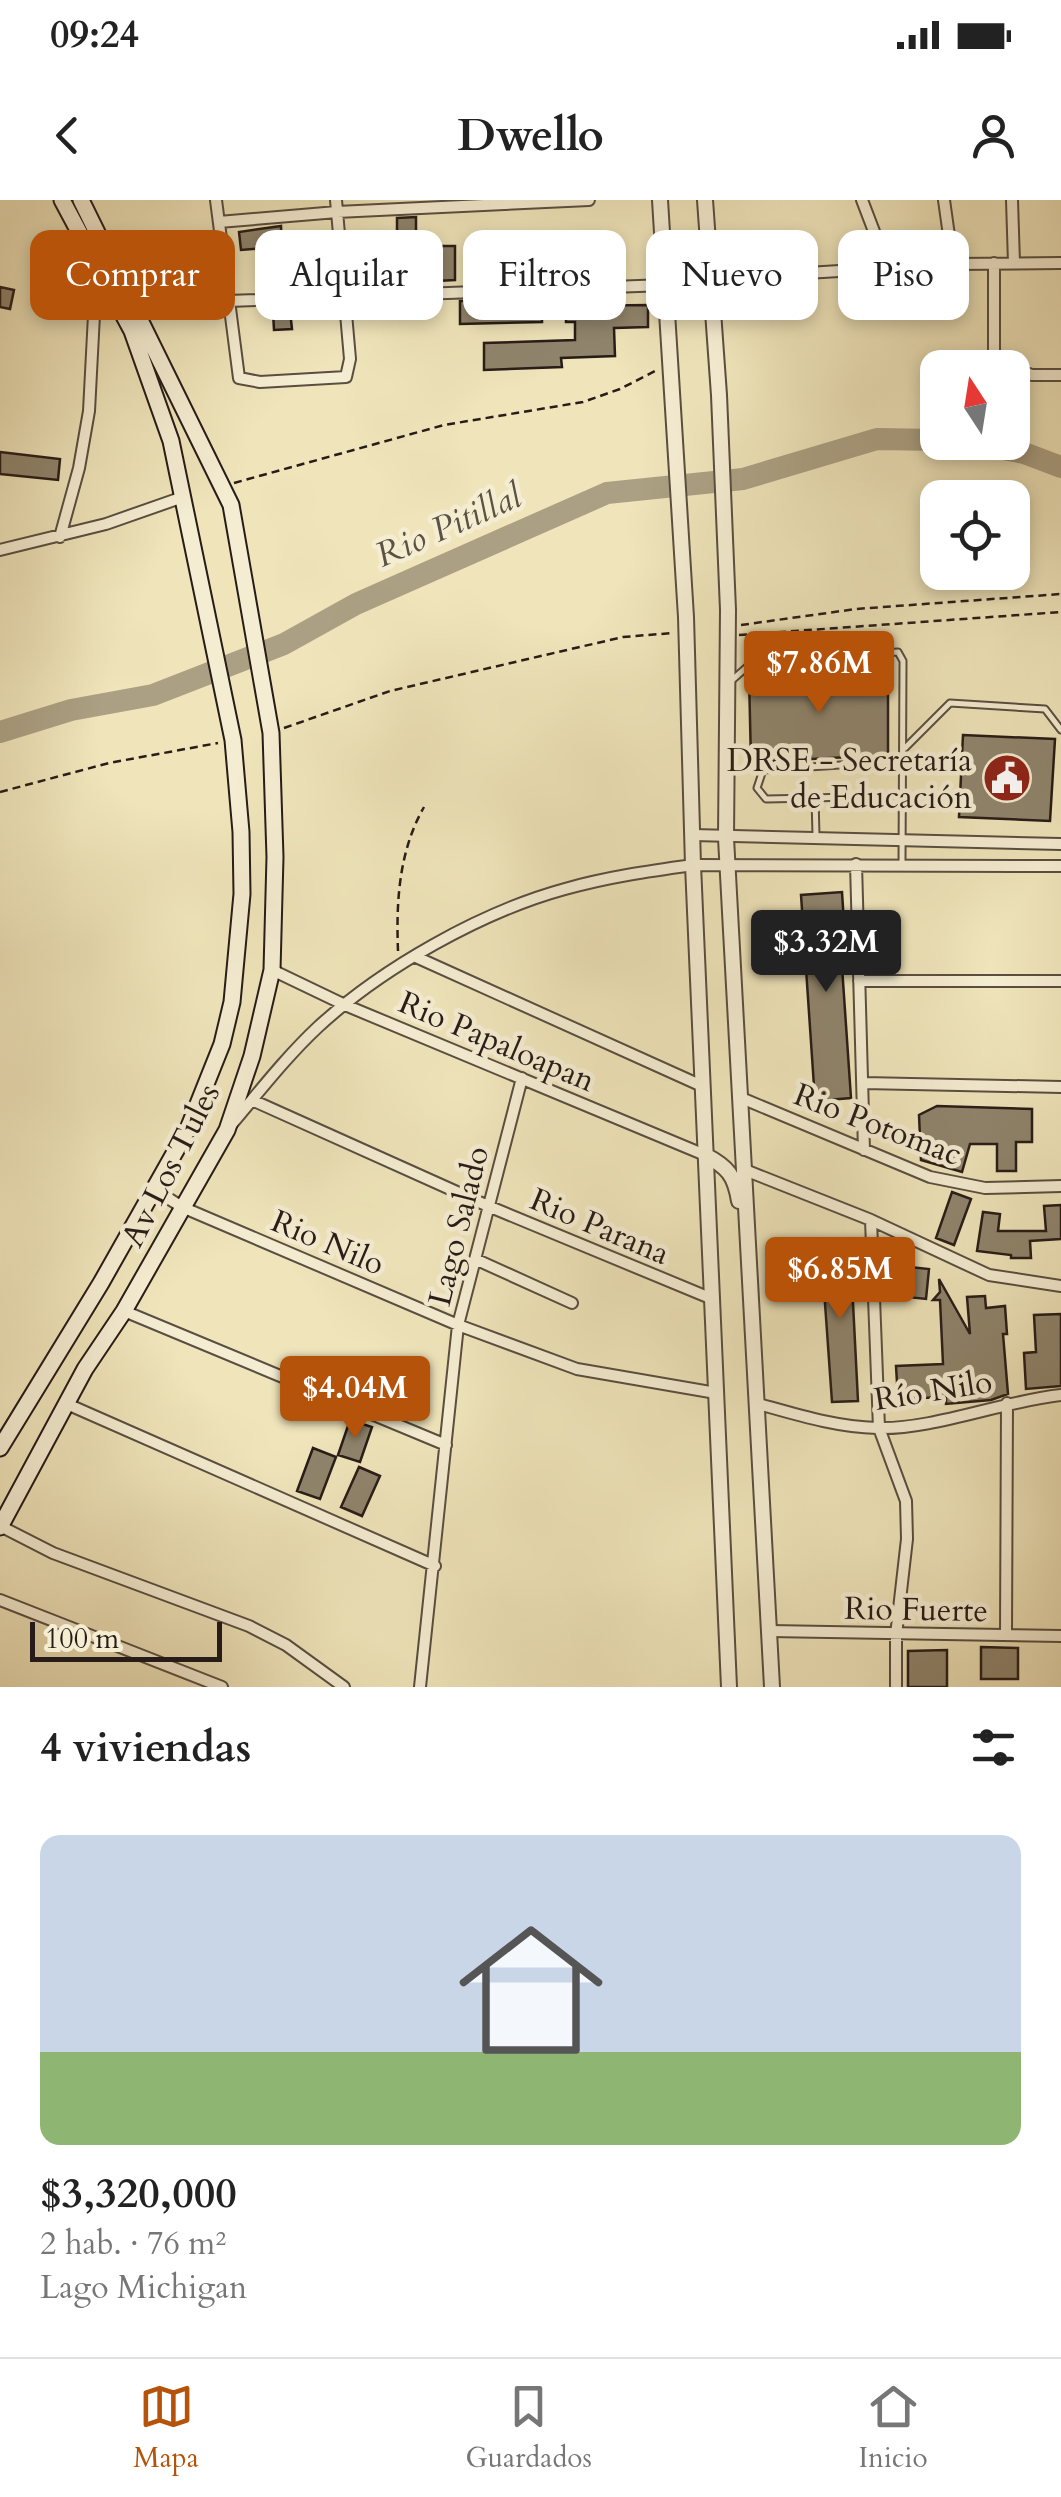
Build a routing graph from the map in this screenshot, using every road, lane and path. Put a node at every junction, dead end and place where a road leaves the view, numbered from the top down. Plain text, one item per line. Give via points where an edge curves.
1 (62, 200) edge
2 (81, 200) edge
3 (216, 200) edge
4 (589, 200) edge
5 (660, 200) edge
6 (706, 200) edge
7 (862, 200) edge
8 (944, 200) edge
9 (1012, 200) edge
10 (337, 206) edge
11 (220, 222) junction
12 (78, 230) edge
13 (96, 230) edge
14 (221, 230) edge
15 (662, 230) edge
16 (708, 230) edge
17 (873, 230) edge
18 (948, 230) edge
19 (1014, 263) junction
20 (1061, 263) edge
21 (969, 264) edge
22 (994, 264) junction
23 (646, 286) edge
24 (443, 293) edge
25 (94, 320) edge
26 (126, 320) edge
27 (141, 320) edge
28 (231, 320) edge
29 (346, 320) edge
30 (667, 320) edge
31 (713, 320) edge
32 (994, 350) edge
33 (669, 364) junction
34 (1030, 375) edge
35 (1061, 375) edge
36 (223, 486) junction
37 (182, 497) junction
38 (60, 537) junction
39 (0, 550) edge
40 (1061, 594) edge
41 (1061, 612) edge
42 (686, 625) junction
43 (728, 631) junction
44 (730, 682) junction
45 (1061, 730) edge
46 (271, 733) junction
47 (233, 740) junction
48 (903, 750) junction
49 (903, 761) junction
50 (0, 792) edge
51 (903, 795) junction
52 (815, 798) junction
53 (424, 806) dead end
54 (693, 835) junction
55 (726, 838) junction
56 (816, 838) junction
57 (903, 839) junction
58 (1019, 842) junction
59 (1061, 844) edge
60 (902, 863) junction
61 (693, 864) junction
62 (856, 864) junction
63 (1018, 864) junction
64 (727, 866) junction
65 (1061, 866) edge
66 (416, 957) junction
67 (398, 968) junction
68 (272, 970) junction
69 (859, 981) junction
70 (1061, 981) edge
71 (345, 1005) junction
72 (522, 1078) junction
73 (864, 1084) junction
74 (702, 1086) junction
75 (1061, 1087) edge
76 (739, 1097) junction
77 (252, 1100) junction
78 (227, 1130) junction
79 (864, 1150) junction
80 (704, 1155) junction
81 (745, 1170) junction
82 (1061, 1186) edge
83 (155, 1190) junction
84 (488, 1206) junction
85 (182, 1207) junction
86 (871, 1220) junction
87 (475, 1259) junction
88 (747, 1262) junction
89 (1061, 1286) edge
90 (710, 1298) junction
91 (572, 1303) dead end
92 (124, 1311) junction
93 (458, 1325) junction
94 (716, 1393) junction
95 (1061, 1395) edge
96 (755, 1403) junction
97 (68, 1404) junction
98 (1006, 1404) junction
99 (880, 1428) junction
100 (446, 1445) junction
101 (0, 1448) edge
102 (0, 1527) edge
103 (435, 1566) junction
104 (0, 1600) edge
105 (770, 1632) junction
106 (896, 1634) junction
107 (1006, 1636) junction
108 (1061, 1636) edge
109 (222, 1687) edge
110 (344, 1687) edge
111 (420, 1687) edge
112 (729, 1687) edge
113 (772, 1687) edge
114 (896, 1687) edge

1 - 12 main road, Av Los Tules
2 - 13 main road, Av Los Tules
3 - 11 street
4 - 10 street
5 - 15 street
6 - 16 street
7 - 17 street
8 - 18 street
9 - 19 street
10 - 11 street
11 - 14 street
19 - 20 street
19 - 22 street
21 - 22 street
22 - 32 street
23 - 24 street
25 - 38 street via 86,430
26 - 37 main road, Av Los Tules via 171,441
27 - 36 main road, Av Los Tules
28 - 29 street via 240,378 260,382 346,377
30 - 33 street
31 - 43 street
33 - 36 path via 582,402 444,425
33 - 42 street
34 - 35 street
36 - 46 main road, Av Los Tules
37 - 38 street
37 - 47 main road, Av Los Tules
38 - 39 street
40 - 43 path via 856,609
41 - 43 path
42 - 46 path via 390,691
42 - 54 street
43 - 44 street
44 - 48 lane via 763,660 898,652 904,661
44 - 55 street
45 - 48 lane via 1045,709 950,703
46 - 68 main road, Av Los Tules
47 - 50 path
47 - 83 main road, Av Los Tules via 242,894 232,1002 208,1082
48 - 49 lane
49 - 51 lane
49 - 52 lane via 763,770 758,777 766,799
51 - 52 lane
51 - 57 lane
52 - 56 lane
53 - 67 path via 402,863
54 - 55 street
54 - 61 street
55 - 56 street
55 - 64 street
56 - 57 street
57 - 58 street
57 - 60 lane
58 - 59 street
58 - 63 street
60 - 62 street
60 - 63 street
61 - 64 street
61 - 66 street via 562,890 498,913
61 - 74 street
62 - 64 street
62 - 69 street
63 - 65 street
64 - 76 street
66 - 67 street
66 - 74 street
67 - 71 street
68 - 71 street, Rio Papaloapan
68 - 78 main road, Av Los Tules
69 - 70 street
69 - 73 street
71 - 72 street, Rio Papaloapan
71 - 77 street
72 - 80 street, Rio Papaloapan
72 - 84 street, Lago Salado
73 - 75 street
73 - 79 street
74 - 80 street
76 - 79 street, Rio Potomac
76 - 81 street
77 - 78 street
77 - 84 street, Rio Parana
78 - 85 main road, Av Los Tules
79 - 82 street, Rio Potomac via 930,1177 985,1188
80 - 88 street via 734,1178
80 - 90 street
81 - 86 street
81 - 88 street
83 - 85 street, Rio Nilo
83 - 101 main road, Av Los Tules
84 - 87 street, Lago Salado
84 - 90 street, Rio Parana
85 - 92 main road, Av Los Tules
85 - 93 street, Rio Nilo
86 - 89 street via 989,1275
86 - 99 street
87 - 91 street
87 - 93 street, Lago Salado
88 - 96 street
90 - 94 street
92 - 97 main road, Av Los Tules
92 - 100 street
93 - 94 street, Rio Nilo via 577,1369
93 - 100 street, Lago Salado
94 - 112 street
95 - 98 street, Río Nilo
96 - 99 street, Río Nilo
96 - 105 street
97 - 102 main road, Av Los Tules
97 - 103 street
98 - 99 street, Río Nilo
98 - 107 street
99 - 106 street via 906,1500
100 - 103 street, Lago Salado
102 - 110 street via 53,1554 248,1626
103 - 111 street, Lago Salado
104 - 109 street
105 - 106 street, Rio Fuerte
105 - 113 street
106 - 107 street, Rio Fuerte
106 - 114 street
107 - 108 street, Rio Fuerte

